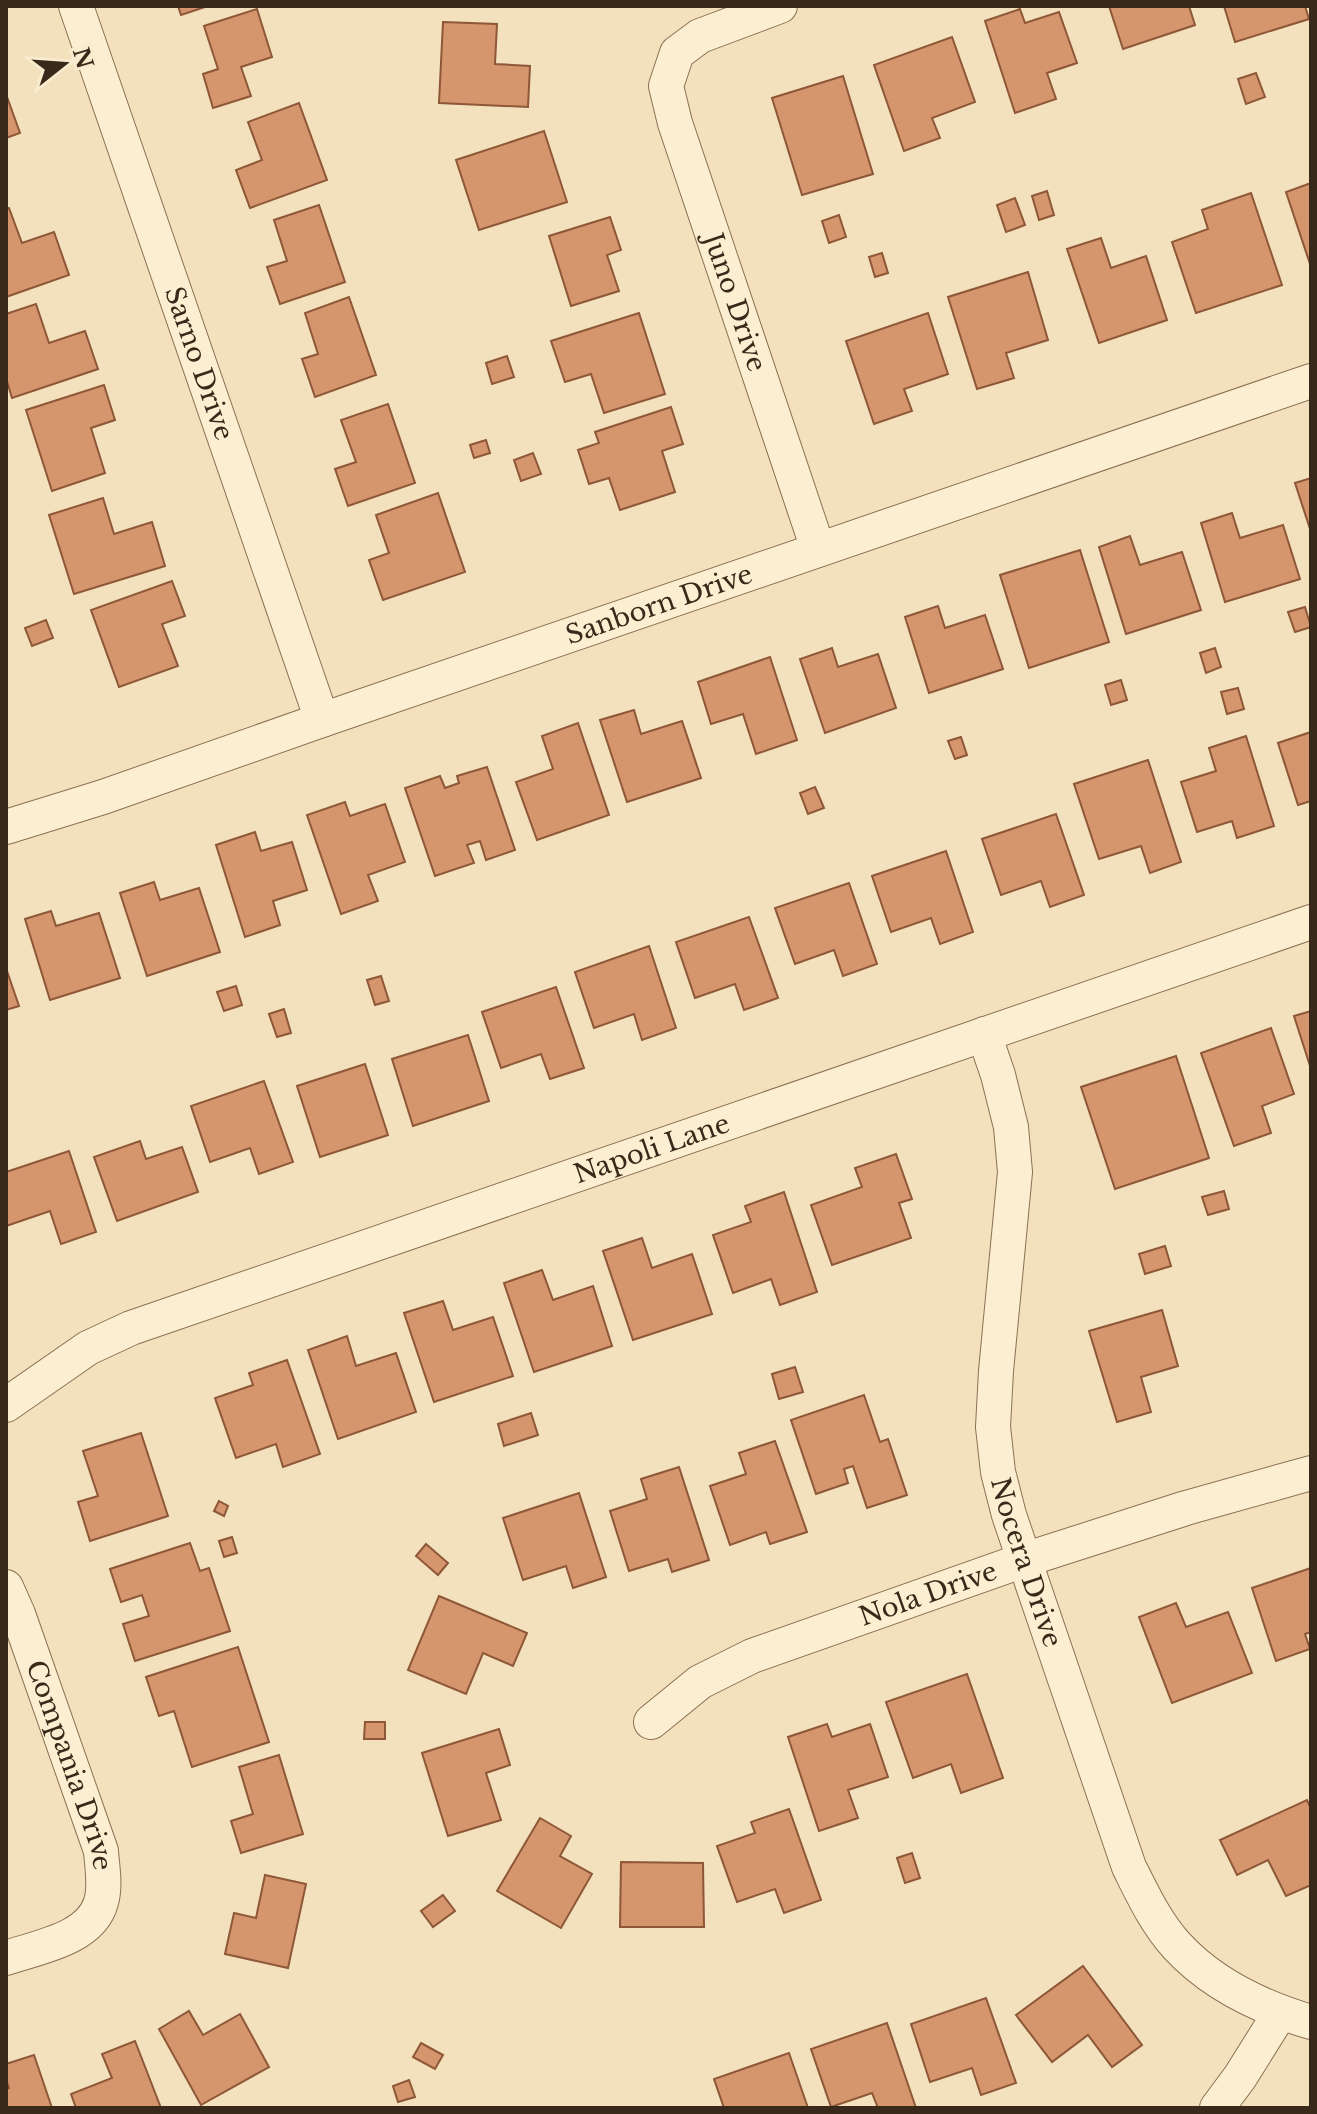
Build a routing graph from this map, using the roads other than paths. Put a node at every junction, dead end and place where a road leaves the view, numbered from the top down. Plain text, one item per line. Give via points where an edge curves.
1 (76, 6) edge
2 (780, 6) edge
3 (1311, 381) edge
4 (818, 549) junction
5 (322, 720) junction
6 (6, 827) edge
7 (1311, 922) edge
8 (984, 1034) junction
9 (6, 1405) edge
10 (1311, 1473) edge
11 (1024, 1560) junction
12 (6, 1587) edge
13 (651, 1722) dead end
14 (6, 1958) edge
15 (1295, 2018) edge
16 (1217, 2108) edge

1 - 5 street, Sarno Drive
2 - 4 street, Juno Drive via 700,36 677,53 666,86
3 - 4 street, Sanborn Drive
4 - 5 street, Sanborn Drive
5 - 6 street, Sanborn Drive
7 - 8 street, Napoli Lane
8 - 9 street, Napoli Lane via 131,1328 88,1348
8 - 11 street, Nocera Drive via 1011,1127 1015,1172 993,1427 998,1472
10 - 11 street, Nola Drive
11 - 13 street, Nola Drive via 752,1656 700,1682
11 - 15 street, Nocera Drive via 1129,1867 1150,1908 1178,1947 1210,1975
12 - 14 street, Compania Drive via 101,1851 104,1884 101,1904 87,1926
15 - 16 street

